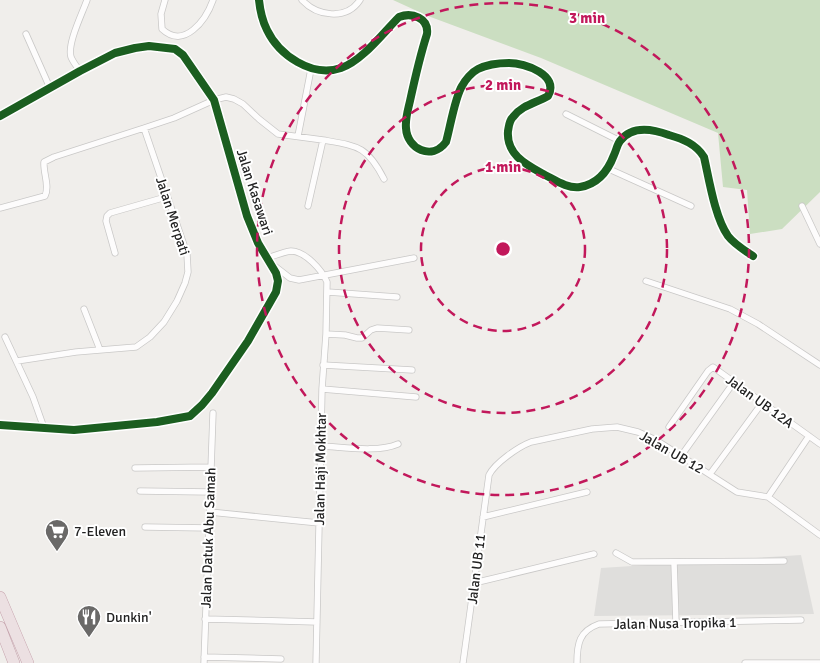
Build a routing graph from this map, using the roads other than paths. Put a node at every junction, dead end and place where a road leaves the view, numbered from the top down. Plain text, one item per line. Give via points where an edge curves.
1 (87, 0) edge
2 (165, 0) edge
3 (213, 0) edge
4 (259, 0) edge
5 (302, 0) edge
6 (360, 0) edge
7 (26, 34) dead end
8 (311, 69) junction
9 (80, 71) junction
10 (50, 88) junction
11 (214, 100) junction
12 (566, 114) dead end
13 (0, 116) edge
14 (144, 128) junction
15 (298, 136) junction
16 (323, 140) junction
17 (620, 141) junction
18 (609, 169) junction
19 (384, 179) dead end
20 (166, 197) junction
21 (308, 206) dead end
22 (690, 206) dead end
23 (802, 206) dead end
24 (0, 208) edge
25 (820, 244) edge
26 (115, 254) dead end
27 (752, 256) dead end
28 (414, 258) dead end
29 (268, 260) junction
30 (324, 275) junction
31 (646, 282) dead end
32 (328, 292) junction
33 (397, 297) dead end
34 (84, 309) dead end
35 (409, 330) dead end
36 (326, 334) junction
37 (5, 337) dead end
38 (100, 350) junction
39 (17, 361) junction
40 (323, 365) junction
41 (820, 365) edge
42 (412, 370) dead end
43 (734, 382) junction
44 (322, 389) junction
45 (416, 398) dead end
46 (762, 403) junction
47 (214, 413) dead end
48 (0, 425) edge
49 (669, 427) dead end
50 (44, 428) junction
51 (810, 436) junction
52 (398, 444) dead end
53 (820, 444) edge
54 (321, 446) junction
55 (681, 456) junction
56 (211, 467) junction
57 (136, 468) dead end
58 (710, 474) junction
59 (488, 475) joint
60 (140, 491) dead end
61 (210, 492) junction
62 (587, 492) dead end
63 (768, 497) junction
64 (210, 512) junction
65 (483, 517) junction
66 (319, 523) junction
67 (145, 526) dead end
68 (209, 528) junction
69 (819, 531) edge
70 (616, 553) dead end
71 (594, 554) dead end
72 (784, 561) dead end
73 (674, 562) junction
74 (474, 582) junction
75 (0, 597) edge
76 (205, 619) junction
77 (800, 620) dead end
78 (317, 622) junction
79 (676, 623) junction
80 (0, 627) edge
81 (281, 659) dead end
82 (204, 660) edge
83 (820, 662) edge
84 (14, 663) edge
85 (28, 663) edge
86 (316, 663) edge
87 (463, 663) edge
88 (577, 663) edge
89 (745, 663) edge

1 - 9 street via 70,50 71,58
2 - 3 street via 161,14 162,29 176,36 192,31 204,18
4 - 8 street via 268,31 281,48
5 - 6 street via 320,13 332,14 344,12
7 - 10 street
8 - 15 street
8 - 18 street via 340,68 355,61 399,17 414,14 428,28 406,117 407,134 417,148 435,152 441,149 446,142 461,87 469,77 478,69 510,63 529,67 547,78 552,90 548,96 526,105 510,119 508,137 520,161 560,184 578,188 592,184
9 - 10 street, Jalan Kasawari
9 - 11 street, Jalan Kasawari via 115,53 135,48 175,49 183,55
10 - 13 street, Jalan Kasawari
11 - 14 street
11 - 15 street via 234,99 278,134
11 - 29 street, Jalan Kasawari via 248,216
12 - 17 street
14 - 20 street, Jalan Merpati
14 - 24 street via 44,162 45,196
15 - 16 street
16 - 19 street via 364,150
16 - 21 street
17 - 18 street
17 - 27 street via 642,129 655,130 699,149 704,156 722,225 729,237
18 - 22 street
20 - 26 street via 107,216
20 - 38 street, Jalan Merpati via 186,254 188,272 185,283 164,322 150,337 136,346
23 - 25 street
28 - 30 street
29 - 30 street via 295,280
29 - 30 street via 292,251 303,254
29 - 50 street, Jalan Kasawari via 278,282 276,292 248,341 212,393 190,416 74,430
30 - 32 street, Jalan Haji Mokhtar
31 - 41 street via 730,309
32 - 33 street
32 - 36 street, Jalan Haji Mokhtar
34 - 38 street
35 - 36 street via 377,328 362,338
36 - 40 street, Jalan Haji Mokhtar
37 - 39 street
38 - 39 street, Jalan Merpati
39 - 50 street
40 - 42 street
40 - 44 street, Jalan Haji Mokhtar
43 - 46 street, Jalan UB 12A
43 - 49 street, Jalan UB 12A via 713,367
43 - 55 street
44 - 45 street
44 - 54 street, Jalan Haji Mokhtar
46 - 51 street, Jalan UB 12A
46 - 58 street
47 - 56 street, Jalan Datuk Abu Samah
48 - 50 street, Jalan Kasawari
51 - 53 street, Jalan UB 12A
51 - 63 street
52 - 54 street via 380,449
54 - 66 street, Jalan Haji Mokhtar
55 - 58 street, Jalan UB 12
55 - 59 street, Jalan UB 12 via 638,432 617,427 592,429 523,445
56 - 57 street
56 - 61 street, Jalan Datuk Abu Samah
58 - 63 street, Jalan UB 12 via 737,492
59 - 65 street, Jalan UB 11
60 - 61 street
61 - 64 street, Jalan Datuk Abu Samah
62 - 65 street
63 - 69 street, Jalan UB 12
64 - 66 street
64 - 68 street, Jalan Datuk Abu Samah
65 - 74 street, Jalan UB 11
66 - 78 street, Jalan Haji Mokhtar
67 - 68 street
68 - 76 street, Jalan Datuk Abu Samah
70 - 73 street via 632,562
71 - 74 street
72 - 73 street
73 - 79 street
74 - 87 street, Jalan UB 11
75 - 85 highway
76 - 78 street
76 - 82 street, Jalan Datuk Abu Samah
77 - 79 street, Jalan Nusa Tropika 1
78 - 86 street, Jalan Haji Mokhtar
79 - 88 street, Jalan Nusa Tropika 1 via 598,624 590,627 582,634
80 - 84 highway
81 - 82 street
83 - 89 street

